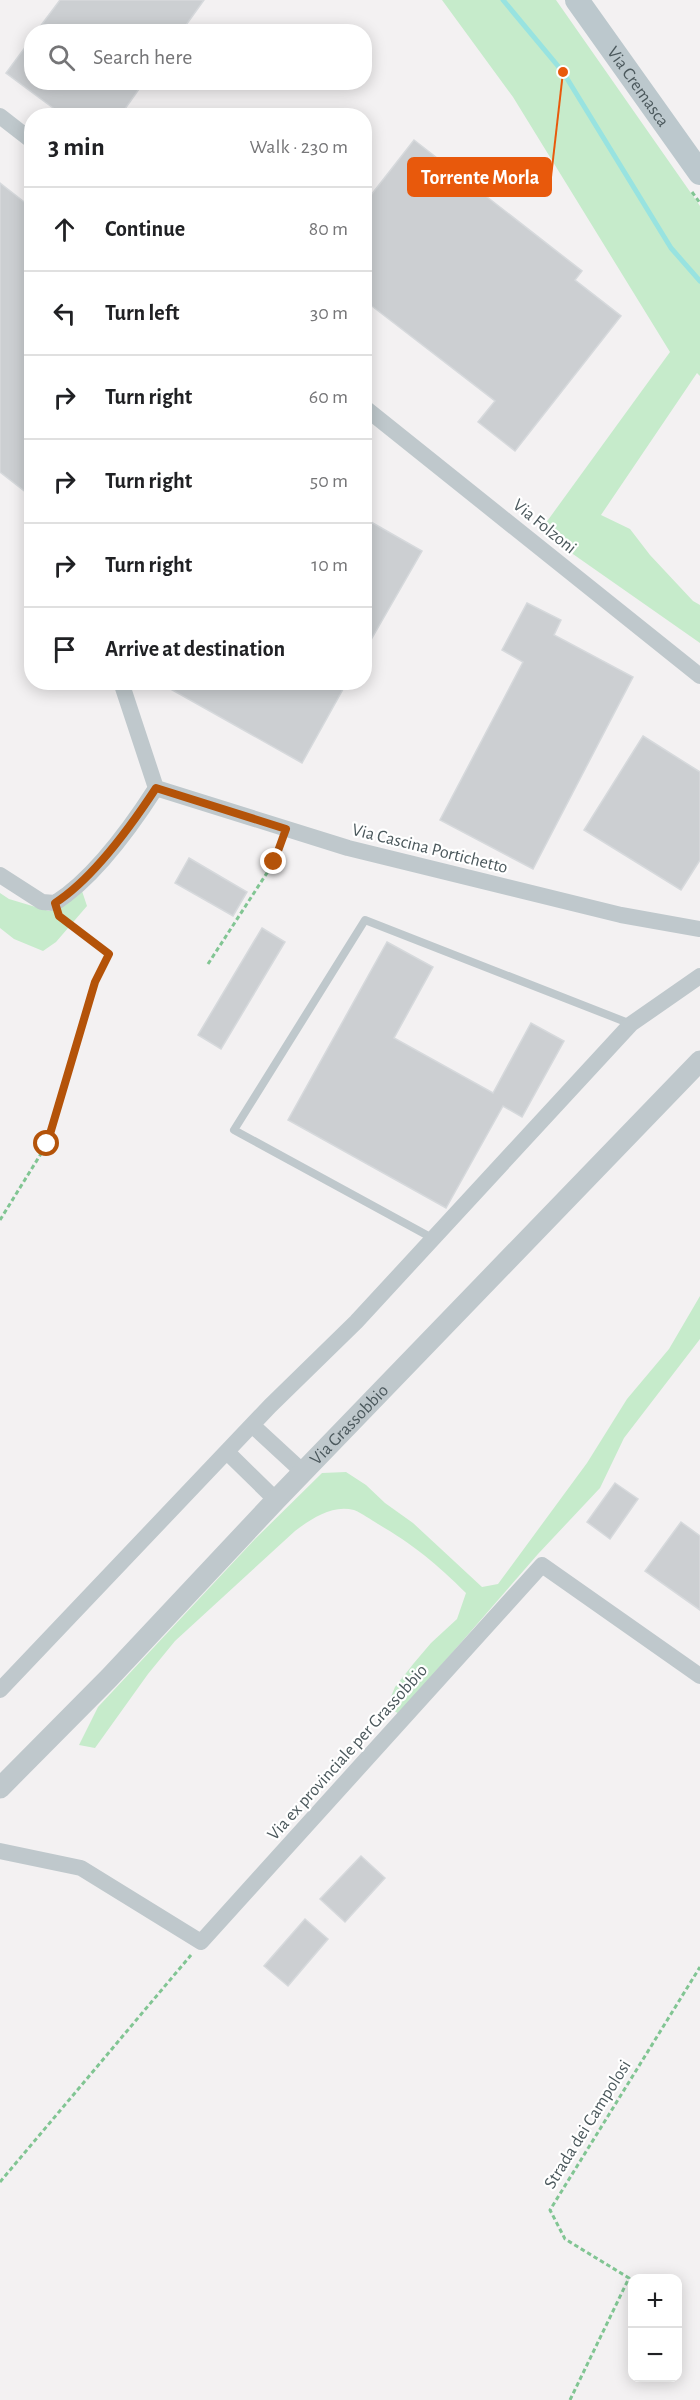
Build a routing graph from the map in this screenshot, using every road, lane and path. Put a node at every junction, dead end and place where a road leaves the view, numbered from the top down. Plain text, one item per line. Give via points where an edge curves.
1 (577, 0) edge
2 (0, 116) edge
3 (24, 135) edge
4 (700, 173) edge
5 (372, 413) edge
6 (700, 676) edge
7 (124, 690) edge
8 (156, 788) junction
9 (286, 829) junction
10 (0, 875) edge
11 (55, 903) junction
12 (700, 929) edge
13 (208, 964) dead end
14 (700, 976) edge
15 (631, 1024) junction
16 (700, 1061) edge
17 (0, 1220) edge
18 (434, 1239) junction
19 (252, 1425) junction
20 (227, 1452) junction
21 (303, 1472) junction
22 (276, 1500) junction
23 (700, 1676) edge
24 (0, 1690) edge
25 (0, 1788) edge
26 (0, 1851) edge
27 (201, 1942) junction
28 (700, 1967) edge
29 (0, 2182) edge
30 (570, 2400) edge

1 - 4 main road, Via Cremasca
2 - 3 street
5 - 6 street, Via Folzoni
7 - 8 street
8 - 9 street, Via Cascina Portichetto
8 - 11 street via 130,828 69,894
9 - 12 street, Via Cascina Portichetto via 621,915
9 - 13 path via 274,862
10 - 11 street via 42,902
11 - 17 path via 59,916 109,954 95,982 47,1144
14 - 15 street
15 - 18 street
15 - 18 lane via 365,920 234,1130
16 - 21 street, Via Grassobbio
18 - 19 street
19 - 20 street
19 - 21 street
20 - 22 street
20 - 24 street
21 - 22 street, Via Grassobbio
22 - 25 street, Via Grassobbio
23 - 27 street, Via ex provinciale per Grassobbio via 542,1565
26 - 27 street via 81,1869
27 - 29 path
28 - 30 path, Strada dei Campolosi via 550,2210 565,2239 629,2278

